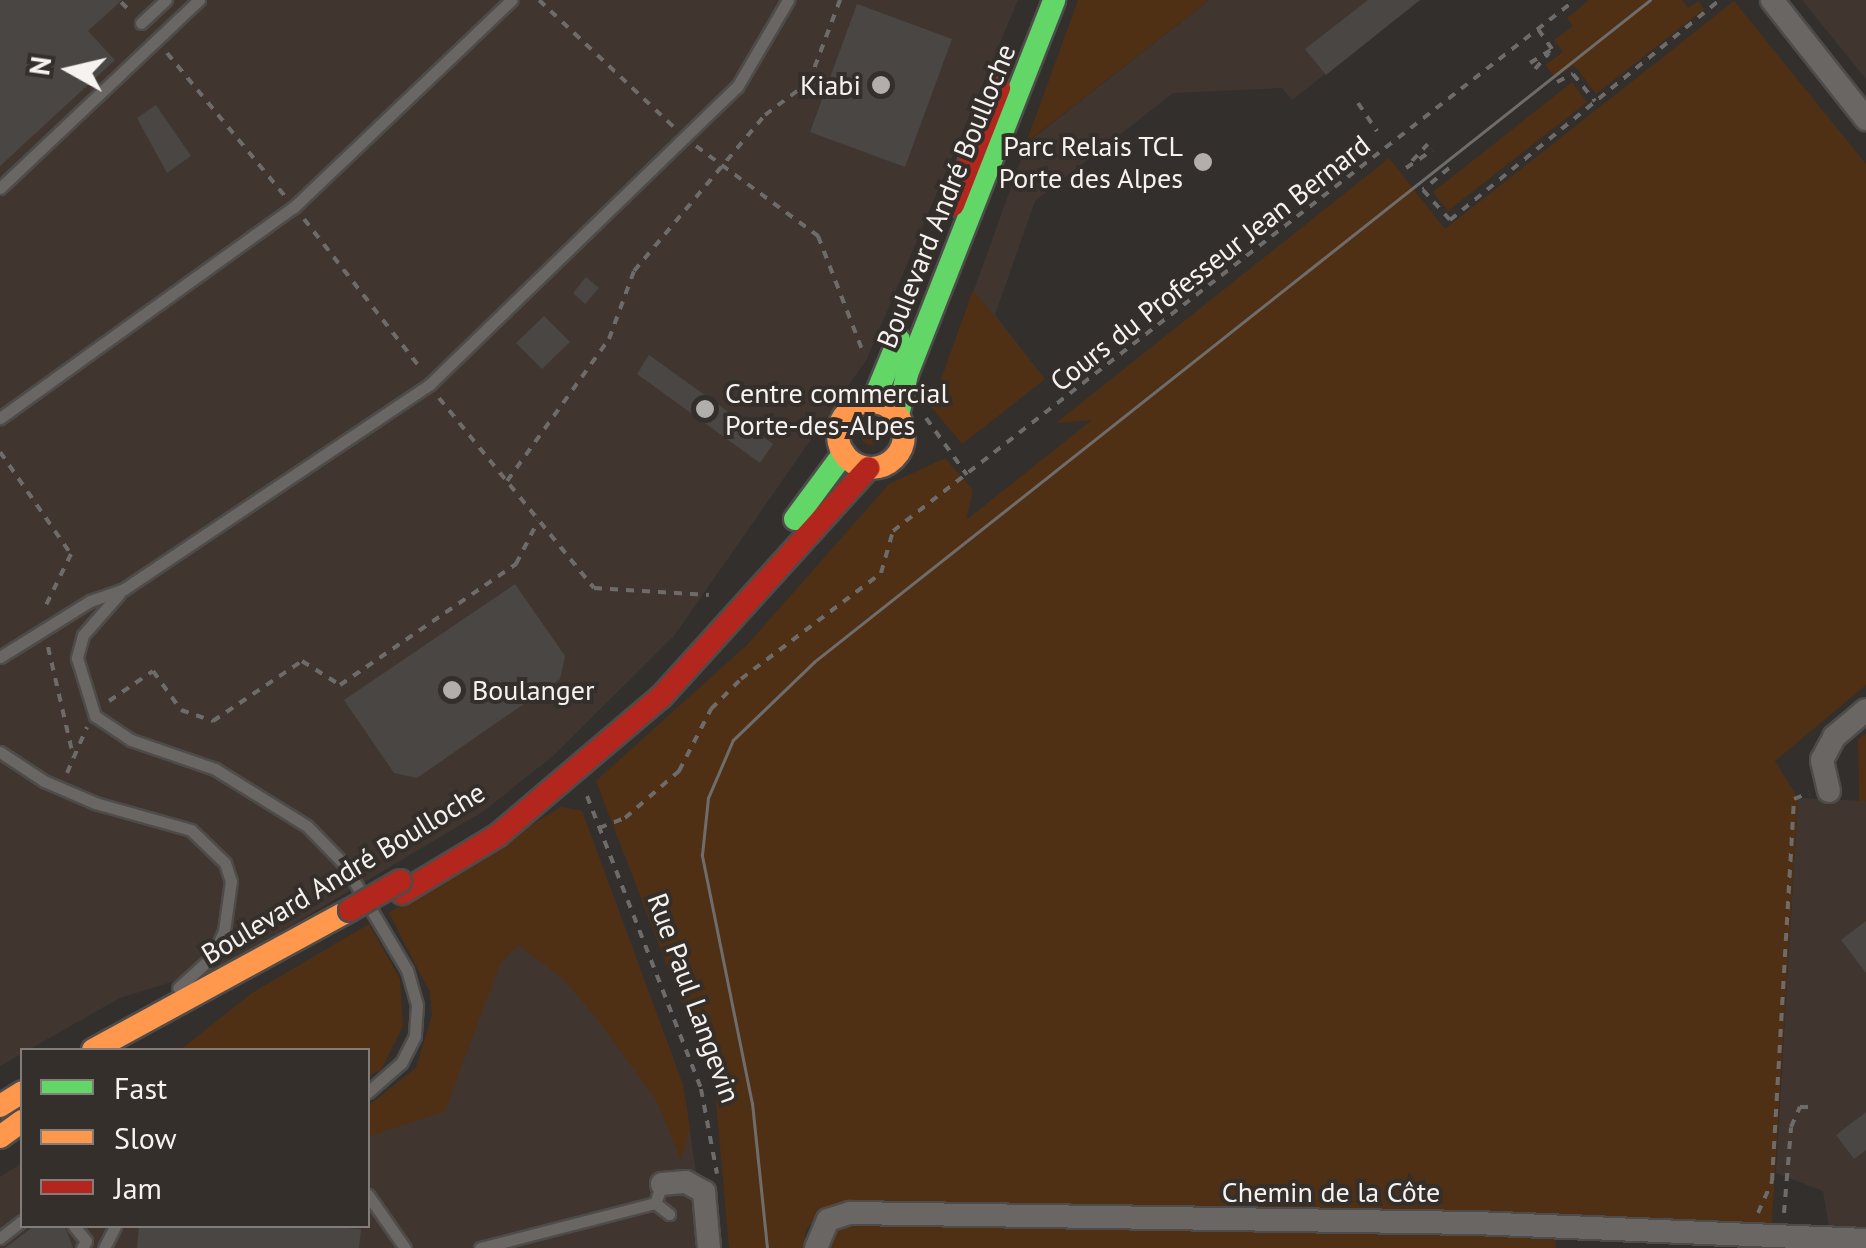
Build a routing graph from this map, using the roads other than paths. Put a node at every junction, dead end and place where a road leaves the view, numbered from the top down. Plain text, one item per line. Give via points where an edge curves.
1 (166, 0) edge
2 (199, 0) edge
3 (511, 0) edge
4 (788, 0) edge
5 (1034, 0) edge
6 (1054, 0) edge
7 (1772, 0) edge
8 (141, 23) road end
9 (157, 42) junction
10 (1866, 119) edge
11 (0, 188) edge
12 (0, 198) edge
13 (873, 402) junction
14 (909, 413) junction
15 (0, 418) edge
16 (844, 453) junction
17 (868, 468) junction
18 (124, 589) junction
19 (0, 657) edge
20 (1866, 710) edge
21 (0, 752) edge
22 (1829, 791) road end
23 (401, 887) junction
24 (138, 1039) edge
25 (101, 1048) edge
26 (370, 1090) edge
27 (658, 1193) junction
28 (370, 1197) edge
29 (669, 1214) dead end
30 (20, 1222) edge
31 (0, 1238) edge
32 (1866, 1240) edge
33 (405, 1248) edge
34 (480, 1248) edge
35 (709, 1248) edge
36 (816, 1248) edge

1 - 8 lane
2 - 9 lane
3 - 15 lane via 294,206
4 - 18 lane via 754,66 686,139 430,384
5 - 13 main road, Boulevard André Boulloche
6 - 14 main road, Boulevard André Boulloche via 914,357
7 - 10 street
9 - 11 lane
9 - 12 lane
13 - 14 main road
13 - 16 main road, Boulevard André Boulloche via 842,419
14 - 17 main road, Boulevard André Boulloche via 900,451 890,462
16 - 17 main road
16 - 23 main road, Boulevard André Boulloche via 750,578 656,678 550,780
17 - 23 main road, Boulevard André Boulloche via 661,697 498,835
18 - 19 lane
18 - 26 lane via 89,626 77,658 95,716 130,740 194,759 306,826 344,864 407,970 418,1005 409,1050
20 - 22 street via 1834,736 1822,760
21 - 24 lane via 44,781 95,802 191,830 225,863 230,904 213,956
23 - 24 main road, Boulevard André Boulloche
24 - 25 main road, Boulevard André Boulloche
27 - 29 lane
27 - 34 lane
27 - 35 street via 686,1182 704,1192
28 - 33 lane
30 - 31 lane
32 - 36 street, Chemin de la Côte via 1476,1222 850,1214 828,1220

